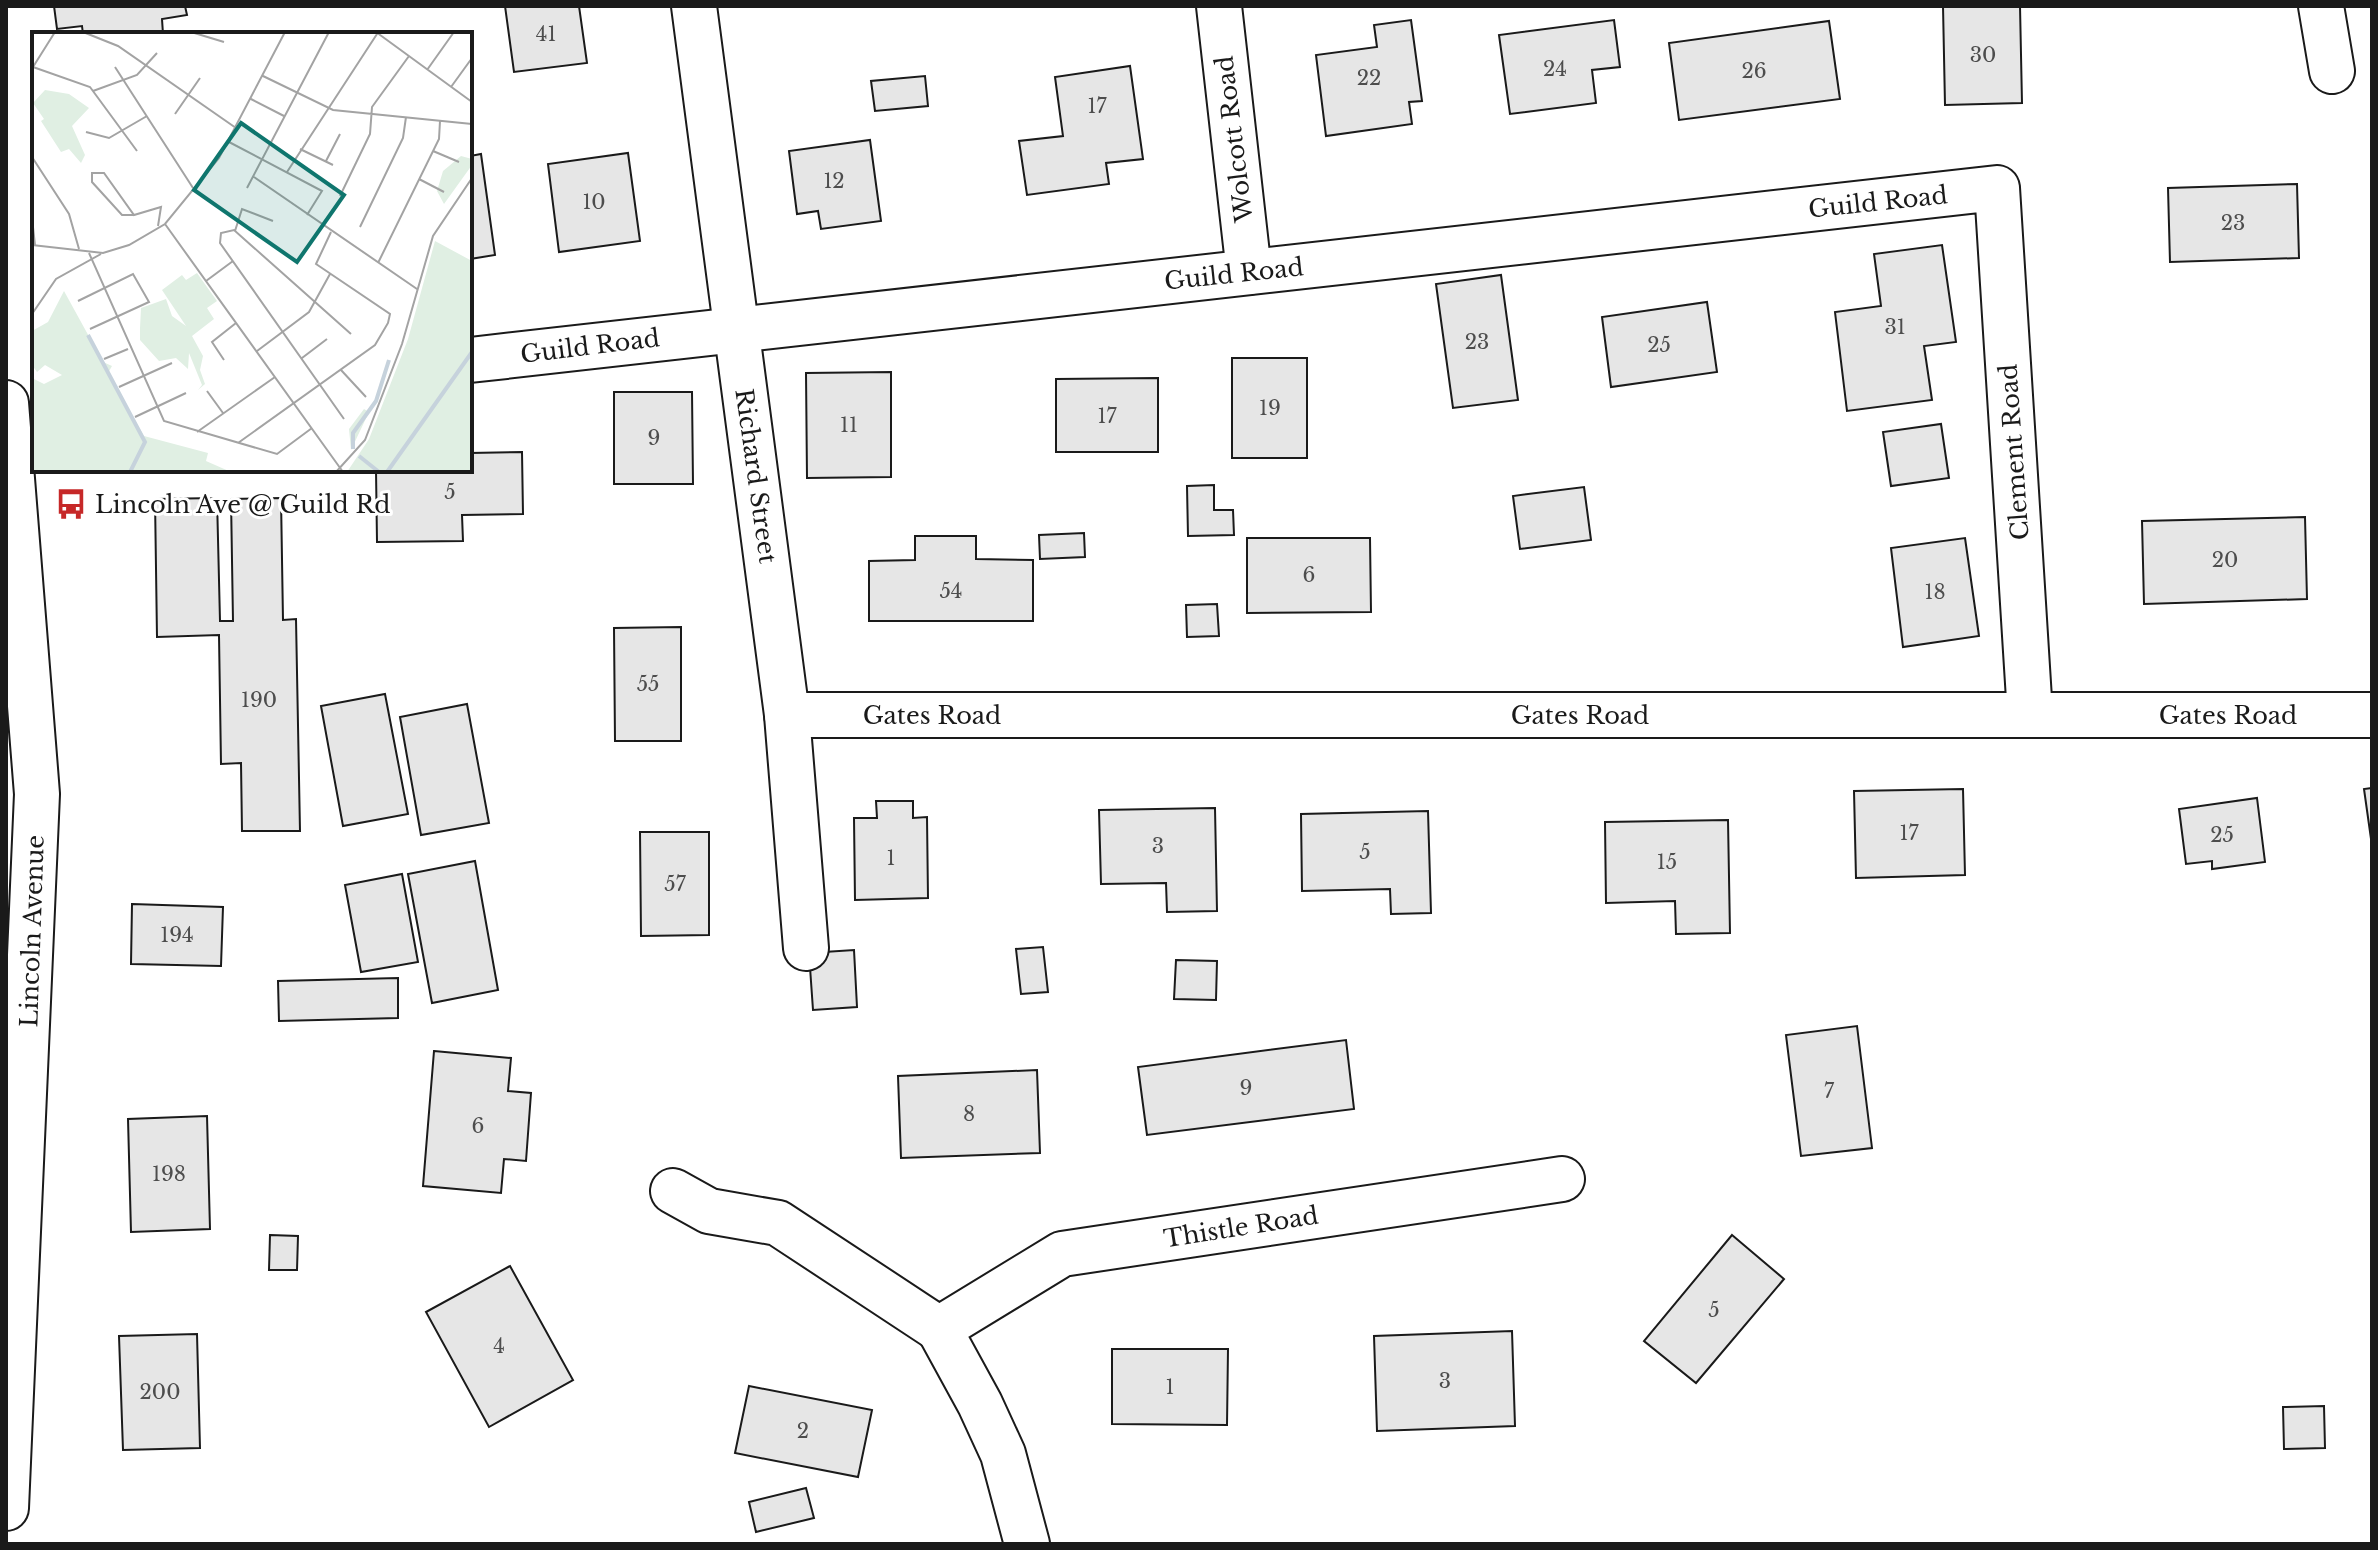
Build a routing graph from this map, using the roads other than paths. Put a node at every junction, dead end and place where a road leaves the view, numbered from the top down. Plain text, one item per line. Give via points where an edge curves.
1 (694, 6) edge
2 (1219, 6) edge
3 (2321, 6) edge
4 (2332, 71) dead end
5 (1997, 188) joint
6 (1249, 272) junction
7 (737, 329) junction
8 (472, 360) edge
9 (16, 420) edge
10 (787, 715) junction
11 (2030, 715) junction
12 (2372, 715) edge
13 (806, 948) dead end
14 (1562, 1179) dead end
15 (673, 1191) dead end
16 (939, 1329) junction
17 (6, 1508) edge
18 (1027, 1544) edge

1 - 7 street, Richard Street
2 - 6 street, Wolcott Road
3 - 4 street
5 - 6 street, Guild Road
5 - 11 street, Clement Road
6 - 7 street, Guild Road
7 - 8 street, Guild Road
7 - 10 street, Richard Street
9 - 17 street, Lincoln Avenue via 37,794
10 - 11 street, Gates Road
10 - 13 street, Richard Street
11 - 12 street, Gates Road
14 - 16 street, Thistle Road via 1062,1254
15 - 16 street via 709,1211 778,1223
16 - 18 street via 1003,1454

